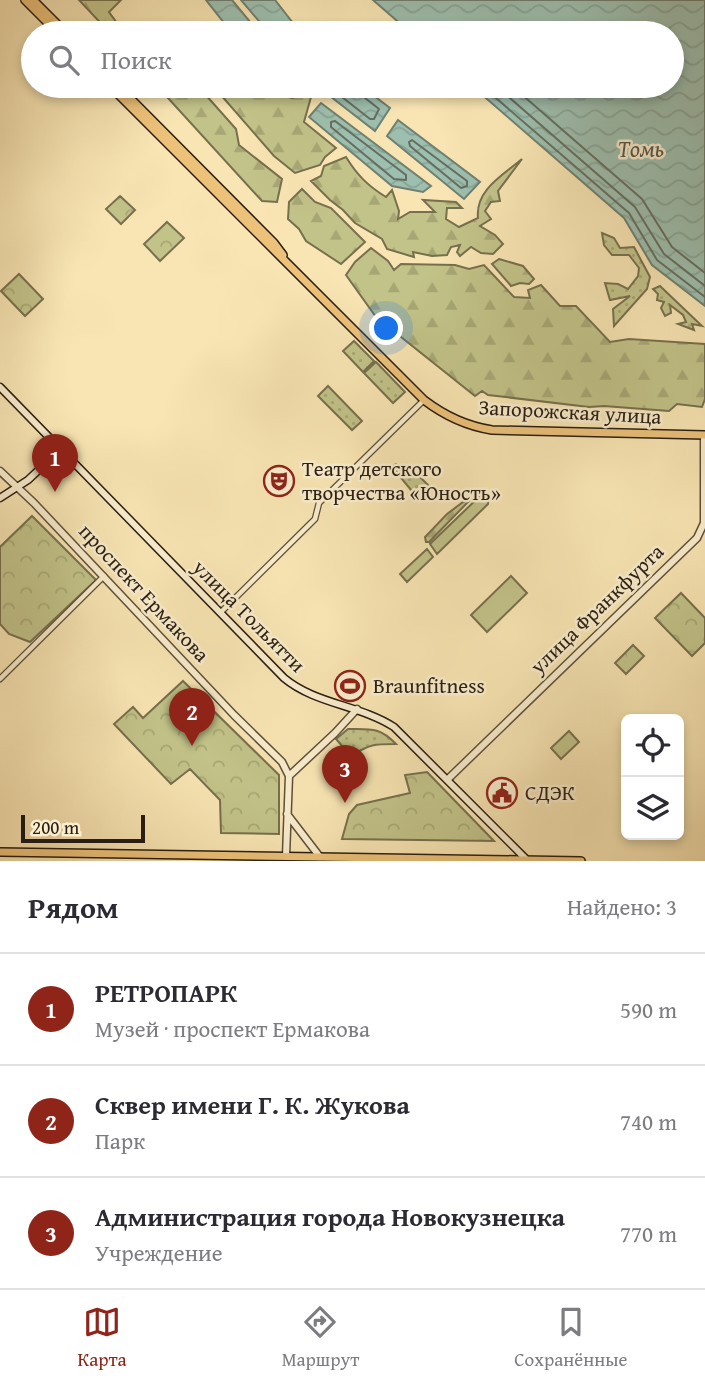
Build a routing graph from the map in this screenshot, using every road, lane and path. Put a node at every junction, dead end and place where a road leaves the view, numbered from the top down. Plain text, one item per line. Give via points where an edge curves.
1 (25, 0) edge
2 (33, 0) edge
3 (46, 21) edge
4 (54, 21) edge
5 (122, 98) edge
6 (130, 98) edge
7 (287, 261) junction
8 (0, 387) edge
9 (424, 400) junction
10 (705, 435) edge
11 (60, 450) junction
12 (0, 471) edge
13 (17, 487) junction
14 (0, 498) edge
15 (105, 576) junction
16 (220, 613) junction
17 (0, 679) edge
18 (357, 709) junction
19 (289, 776) junction
20 (448, 779) junction
21 (287, 814) junction
22 (0, 852) edge
23 (286, 856) junction
24 (320, 857) junction
25 (333, 859) edge
26 (528, 861) edge
27 (582, 861) edge

1 - 3 main road
2 - 4 main road
5 - 7 main road, Запорожская улица
6 - 7 main road, Запорожская улица
7 - 9 main road, Запорожская улица
8 - 11 street, улица Тольятти
9 - 10 main road, Запорожская улица via 459,422 492,430
9 - 16 street via 319,503 315,519
10 - 20 street, улица Франкфурта via 704,523 696,538
11 - 13 street
11 - 16 street, улица Тольятти
12 - 13 street, проспект Ермакова
13 - 14 street
13 - 15 street, проспект Ермакова
15 - 17 street
15 - 19 street, проспект Ермакова via 282,762
16 - 18 street, улица Тольятти via 292,685
18 - 19 street
18 - 20 street, улица Тольятти via 394,727
19 - 21 street
20 - 26 street, улица Тольятти
21 - 23 street
21 - 24 street
22 - 23 main road
23 - 24 main road
24 - 25 main road
25 - 26 main road
26 - 27 main road

